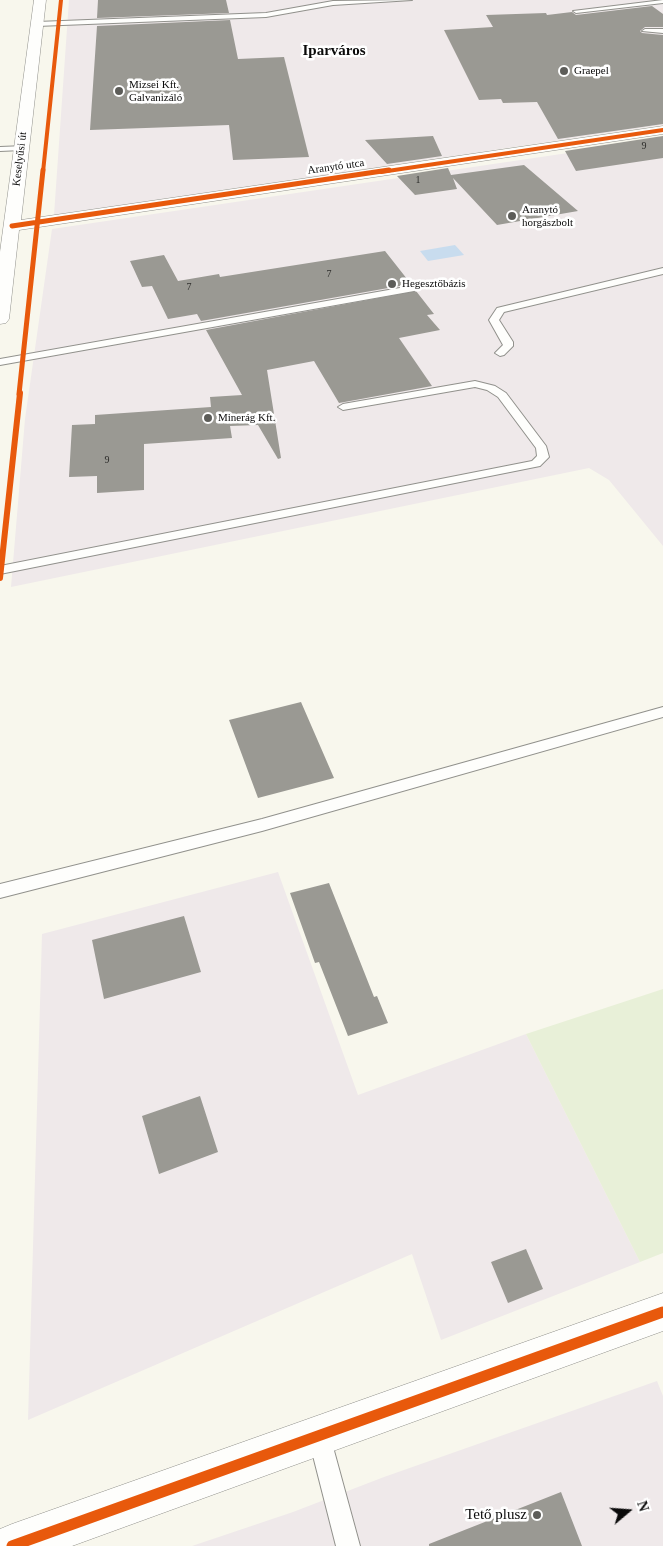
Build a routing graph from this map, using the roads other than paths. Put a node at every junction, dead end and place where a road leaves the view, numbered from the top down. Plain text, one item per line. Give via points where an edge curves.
1 (40, 0) edge
2 (409, 0) edge
3 (338, 1) edge
4 (358, 1) edge
5 (383, 1) edge
6 (663, 1) edge
7 (576, 11) dead end
8 (36, 24) junction
9 (663, 30) edge
10 (645, 31) dead end
11 (663, 130) edge
12 (22, 148) junction
13 (0, 149) edge
14 (12, 226) junction
15 (663, 271) edge
16 (411, 289) dead end
17 (0, 319) edge
18 (500, 353) dead end
19 (0, 362) edge
20 (343, 406) dead end
21 (0, 570) edge
22 (663, 712) edge
23 (0, 891) edge
24 (663, 1312) edge
25 (319, 1436) junction
26 (12, 1546) edge
27 (348, 1546) edge

1 - 8 street, Keselyűsi út
2 - 5 lane
3 - 4 lane
3 - 8 lane via 266,15
4 - 5 lane
6 - 7 lane
8 - 12 street, Keselyűsi út
9 - 10 lane
11 - 14 street, Aranytó utca
12 - 13 lane
12 - 14 street, Keselyűsi út
14 - 17 street, Keselyűsi út
15 - 18 lane via 500,310 494,320 508,342
16 - 19 lane
20 - 21 lane via 475,384 491,388 502,395 542,448 543,457 536,464 523,467
22 - 23 lane via 262,826
24 - 25 street
25 - 26 street
25 - 27 lane

